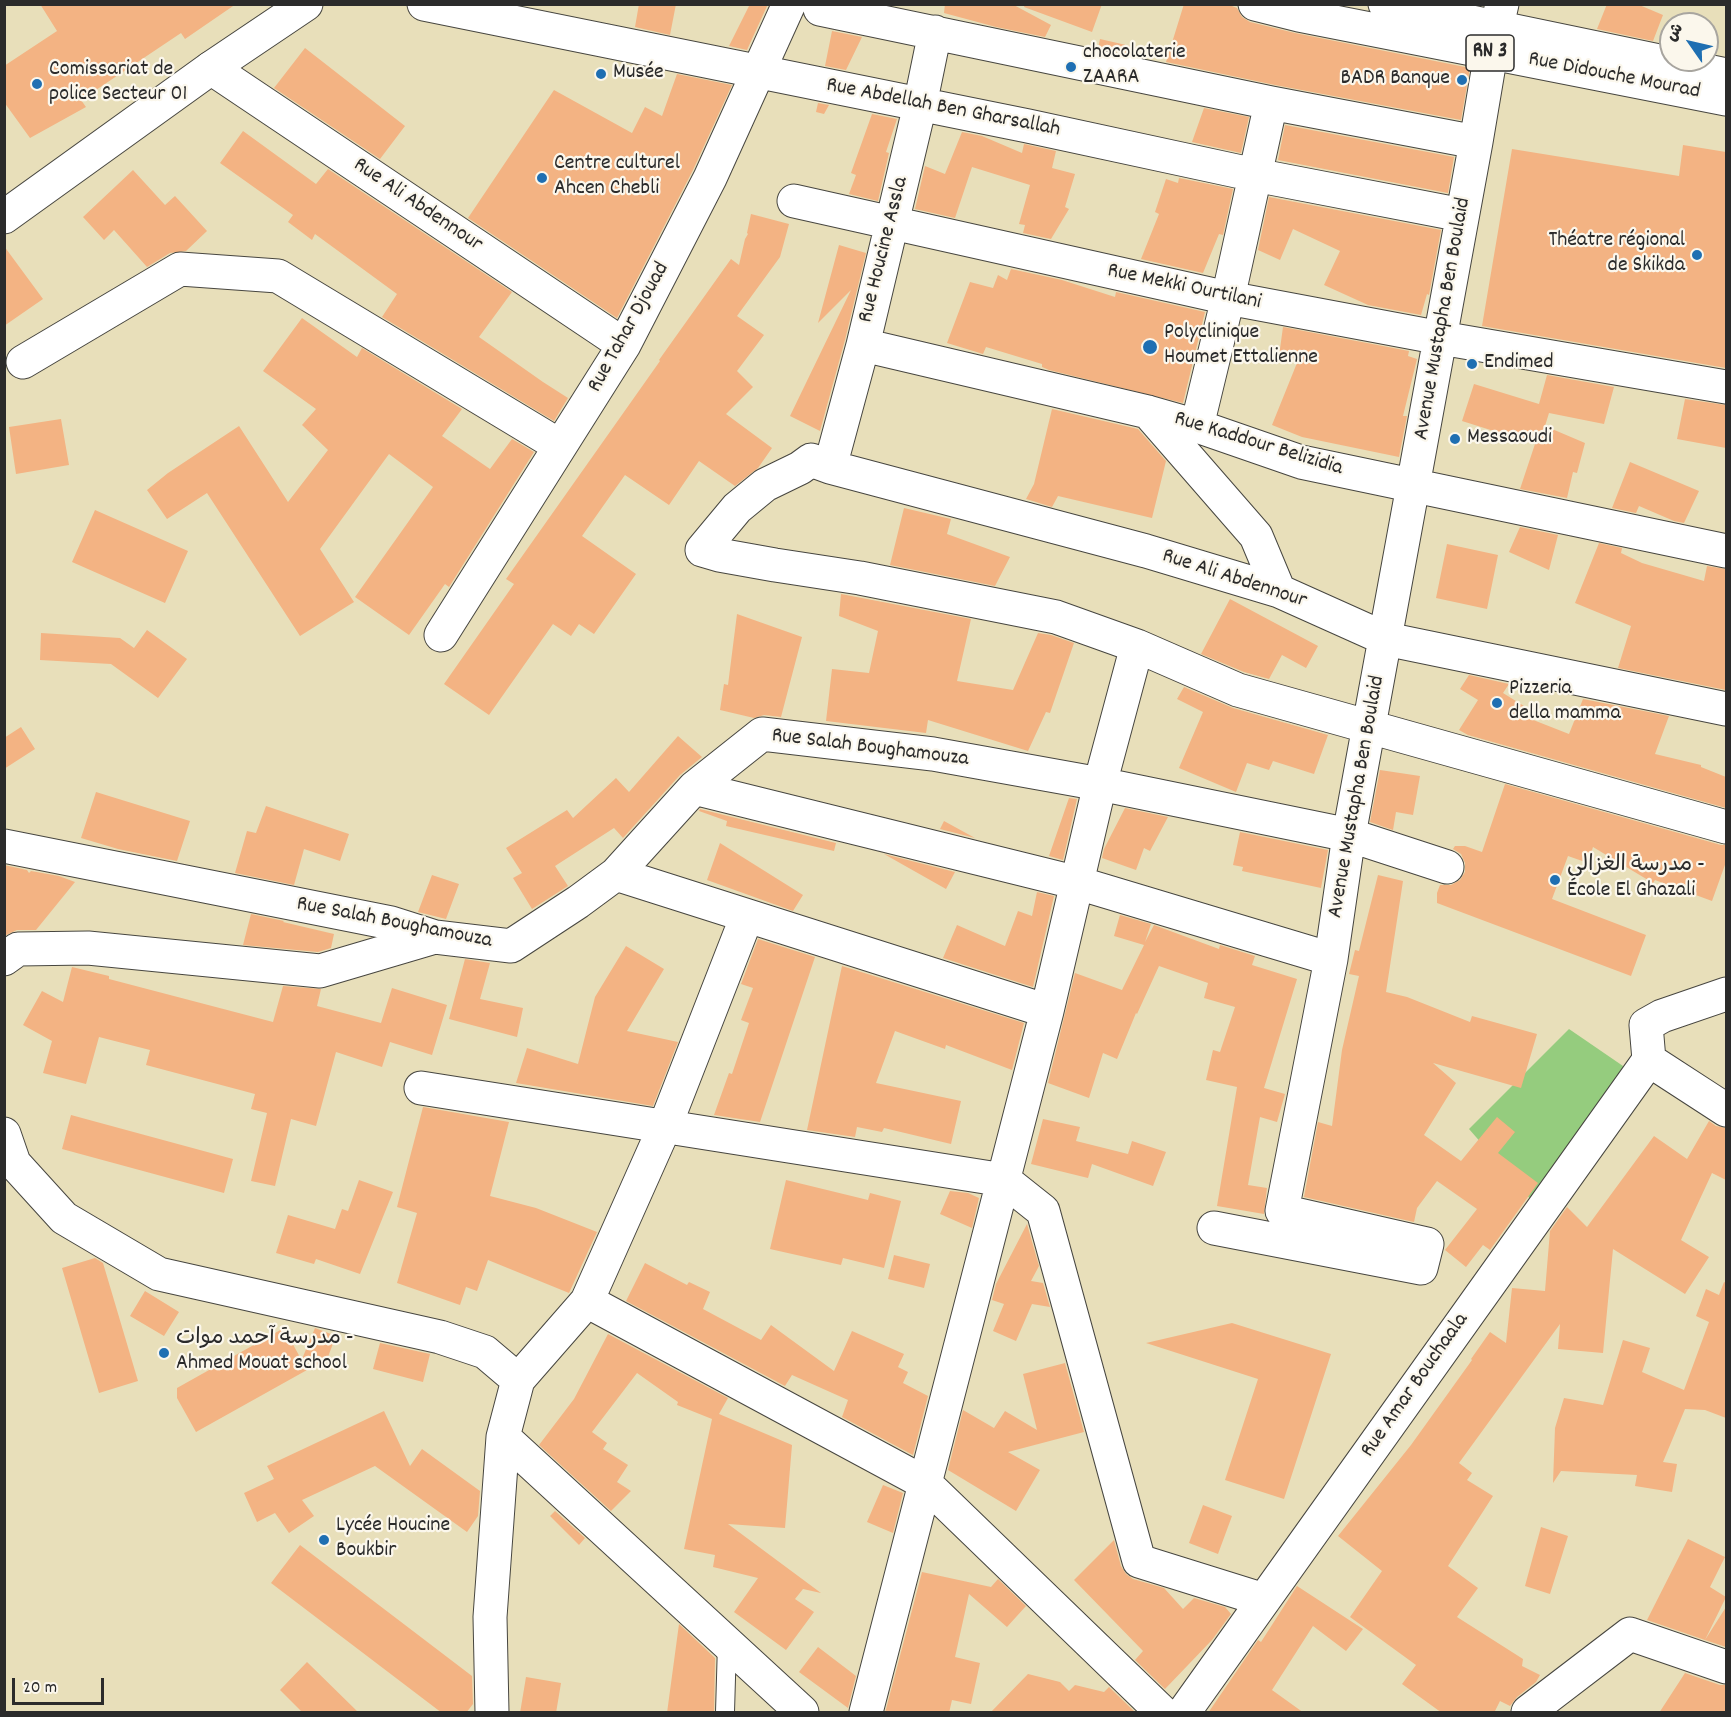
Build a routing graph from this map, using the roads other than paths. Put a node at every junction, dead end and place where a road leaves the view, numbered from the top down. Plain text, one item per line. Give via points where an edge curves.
1 (306, 4) edge
2 (424, 4) edge
3 (1255, 4) edge
4 (1385, 4) edge
5 (804, 7) edge
6 (1497, 28) edge
7 (935, 32) junction
8 (211, 68) junction
9 (758, 72) junction
10 (1726, 75) edge
11 (1726, 99) edge
12 (1271, 103) junction
13 (920, 105) junction
14 (1476, 142) junction
15 (1255, 175) junction
16 (794, 201) dead end
17 (1462, 215) junction
18 (4, 217) edge
19 (892, 223) junction
20 (1228, 298) junction
21 (1441, 338) junction
22 (624, 345) junction
23 (862, 345) junction
24 (23, 363) dead end
25 (1726, 387) edge
26 (1148, 412) junction
27 (1197, 426) junction
28 (560, 446) junction
29 (820, 464) junction
30 (1414, 486) junction
31 (1726, 551) edge
32 (1279, 591) junction
33 (441, 635) dead end
34 (1386, 639) junction
35 (1137, 646) junction
36 (1726, 709) edge
37 (1370, 728) junction
38 (1100, 784) junction
39 (694, 788) junction
40 (1726, 827) edge
41 (1349, 835) junction
42 (4, 846) edge
43 (1447, 867) dead end
44 (616, 874) junction
45 (1078, 883) junction
46 (747, 916) junction
47 (435, 936) junction
48 (4, 959) edge
49 (1331, 959) junction
50 (1726, 994) edge
51 (1047, 1011) junction
52 (1649, 1060) junction
53 (421, 1088) dead end
54 (1726, 1110) edge
55 (665, 1126) junction
56 (8, 1159) edge
57 (1004, 1180) junction
58 (1214, 1227) dead end
59 (587, 1301) junction
60 (518, 1380) junction
61 (502, 1437) junction
62 (925, 1484) junction
63 (1264, 1600) junction
64 (727, 1644) junction
65 (1726, 1667) edge
66 (492, 1713) edge
67 (725, 1713) edge
68 (802, 1713) edge
69 (866, 1713) edge
70 (1162, 1713) edge
71 (1184, 1713) edge
72 (1528, 1713) edge

1 - 8 street
2 - 9 street, Rue Abdellah Ben Gharsallah
3 - 6 street, Rue Didouche Mourad / RN 3 via 1299,15
4 - 6 street, Rue Didouche Mourad / RN 3
5 - 7 street
5 - 9 street, Rue Tahar Djouad
6 - 10 street, Rue Didouche Mourad / RN 3
6 - 11 street, Rue Didouche Mourad / RN 3
6 - 14 street, Avenue Mustapha Ben Boulaid
7 - 12 street
7 - 13 street, Rue Houcine Assla
8 - 18 street
8 - 22 street, Rue Ali Abdennour
9 - 13 street, Rue Abdellah Ben Gharsallah
9 - 22 street, Rue Tahar Djouad via 710,178
12 - 14 street
12 - 15 street
13 - 15 street, Rue Abdellah Ben Gharsallah
13 - 19 street, Rue Houcine Assla
14 - 17 street, Avenue Mustapha Ben Boulaid
15 - 17 street, Rue Abdellah Ben Gharsallah
15 - 20 street
16 - 19 street, Rue Mekki Ourtilani
17 - 21 street, Avenue Mustapha Ben Boulaid
19 - 20 street, Rue Mekki Ourtilani
19 - 23 street, Rue Houcine Assla
20 - 21 street, Rue Mekki Ourtilani
20 - 27 street
21 - 25 street, Rue Mekki Ourtilani
21 - 30 street, Avenue Mustapha Ben Boulaid
22 - 28 street, Rue Tahar Djouad
23 - 26 street, Rue Kaddour Belizidia
23 - 29 street, Rue Houcine Assla
24 - 28 street via 180,269 278,276
26 - 27 street, Rue Kaddour Belizidia
26 - 32 street via 1256,536
27 - 30 street, Rue Kaddour Belizidia via 1301,462
28 - 33 street, Rue Tahar Djouad
29 - 32 street, Rue Ali Abdennour via 1146,551
29 - 35 street via 800,468 765,485 737,508 702,550 1056,617
30 - 31 street, Rue Kaddour Belizidia
30 - 34 street, Avenue Mustapha Ben Boulaid
32 - 34 street, Rue Ali Abdennour
34 - 36 street, Rue Ali Abdennour
34 - 37 street, Avenue Mustapha Ben Boulaid
35 - 37 street via 1238,690
35 - 38 street
37 - 40 street
37 - 41 street, Avenue Mustapha Ben Boulaid
38 - 39 street, Rue Salah Boughamouza via 933,754 762,734
38 - 41 street, Rue Salah Boughamouza
38 - 45 street
39 - 44 street, Rue Salah Boughamouza
39 - 45 street
41 - 43 street, Rue Salah Boughamouza
41 - 49 street, Avenue Mustapha Ben Boulaid
42 - 47 street, Rue Salah Boughamouza via 391,923
44 - 46 street
44 - 47 street, Rue Salah Boughamouza via 511,946
45 - 49 street
45 - 51 street
46 - 51 street
46 - 55 street
47 - 48 street via 320,971 88,948 18,949
49 - 58 street, Avenue Mustapha Ben Boulaid via 1282,1211 1427,1244 1422,1268
50 - 52 street via 1646,1025
51 - 57 street
52 - 54 street
52 - 63 street, Rue Amar Bouchaala
53 - 55 street
55 - 57 street
55 - 59 street
56 - 60 street via 64,1218 159,1274 440,1337 485,1352
57 - 62 street
57 - 63 street via 1043,1211 1139,1561
59 - 60 street
59 - 62 street
60 - 61 street
61 - 64 street
61 - 66 street via 490,1617
62 - 69 street
62 - 70 street
63 - 71 street, Rue Amar Bouchaala
64 - 67 lane
64 - 68 street
65 - 72 street via 1630,1634

